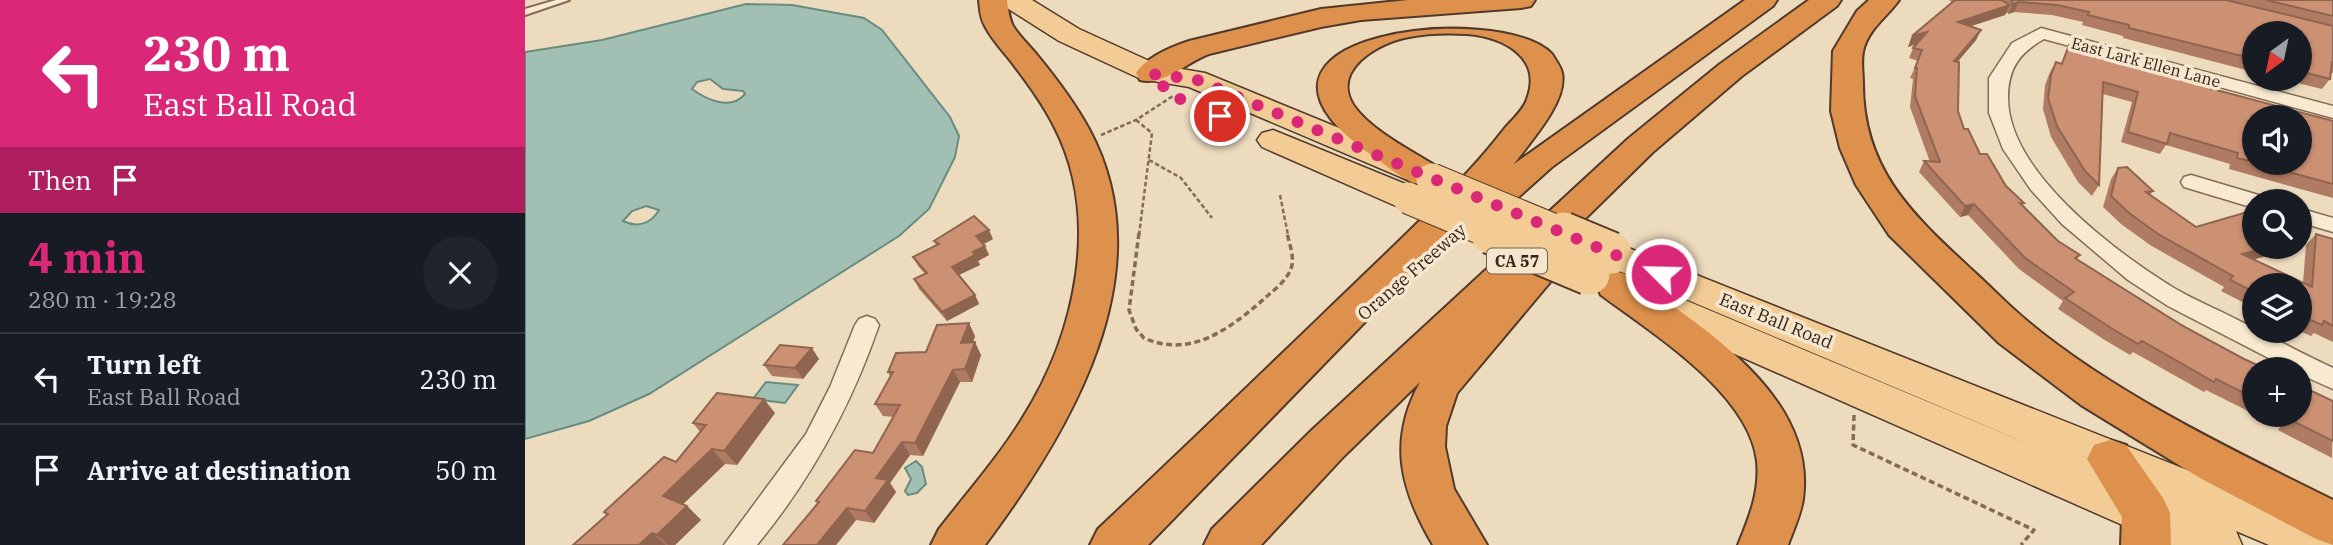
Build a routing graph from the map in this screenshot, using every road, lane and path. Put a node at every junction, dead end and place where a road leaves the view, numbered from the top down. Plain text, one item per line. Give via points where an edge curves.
1 (565, 0) edge
2 (993, 0) edge
3 (1013, 0) edge
4 (1521, 0) edge
5 (1763, 0) edge
6 (1827, 0) edge
7 (1885, 0) edge
8 (525, 12) edge
9 (1151, 74) junction
10 (1173, 96) junction
11 (2333, 112) edge
12 (1136, 120) junction
13 (1079, 142) junction
14 (1641, 145) junction
15 (1149, 160) junction
16 (2191, 182) dead end
17 (1420, 188) junction
18 (1280, 195) dead end
19 (2242, 197) edge
20 (1212, 218) dead end
21 (2312, 219) edge
22 (2333, 225) edge
23 (1605, 271) junction
24 (867, 325) dead end
25 (2333, 379) edge
26 (1860, 391) junction
27 (1236, 426) junction
28 (2110, 459) junction
29 (2333, 524) edge
30 (2146, 529) edge
31 (739, 545) edge
32 (956, 545) edge
33 (1115, 545) edge
34 (1229, 545) edge
35 (1462, 545) edge
36 (1763, 545) edge
37 (2021, 545) edge
38 (2219, 545) edge
39 (2321, 545) edge

1 - 8 lane
2 - 13 highway via 997,24 1064,112
3 - 9 main road, East Ball Road via 1069,35
4 - 9 highway via 1321,18 1199,47
5 - 27 highway, Orange Freeway via 1540,159
6 - 14 highway, CA 57 via 1731,70
7 - 29 highway via 1867,17 1848,51 1846,111 1874,185 1902,226 2013,332 2096,393 2206,458
9 - 10 main road, East Ball Road
9 - 17 main road, East Ball Road via 1195,79
10 - 12 path
10 - 17 main road, East Ball Road
11 - 25 street, East Lark Ellen Lane via 2041,33 2018,48 2001,73 1995,102 2005,135 2032,179 2079,229 2162,292
12 - 13 path
12 - 15 path via 1152,133
13 - 32 highway via 1098,222 1095,276 1081,341 1048,415 1008,478
14 - 34 highway, CA 57 via 1328,443
14 - 35 highway via 1438,387 1422,423 1421,452 1435,504
15 - 18 path via 1129,310 1142,337 1161,344 1182,346 1207,340 1288,276 1293,263
15 - 20 path via 1181,178
16 - 19 street
17 - 23 main road, East Ball Road, bridge
17 - 27 highway via 1349,121 1333,97 1339,64 1348,53 1390,29 1432,23 1489,28 1530,48 1546,67 1549,88 1486,177
21 - 22 street
23 - 26 main road, East Ball Road
23 - 28 main road, East Ball Road
23 - 36 highway via 1717,363 1748,393 1770,425 1781,455 1780,494
24 - 31 street via 830,419 794,476
26 - 30 main road, East Ball Road
26 - 37 path via 1853,445 2034,530
27 - 33 highway, Orange Freeway
28 - 30 highway
28 - 39 main road, East Ball Road
30 - 38 main road, East Ball Road

